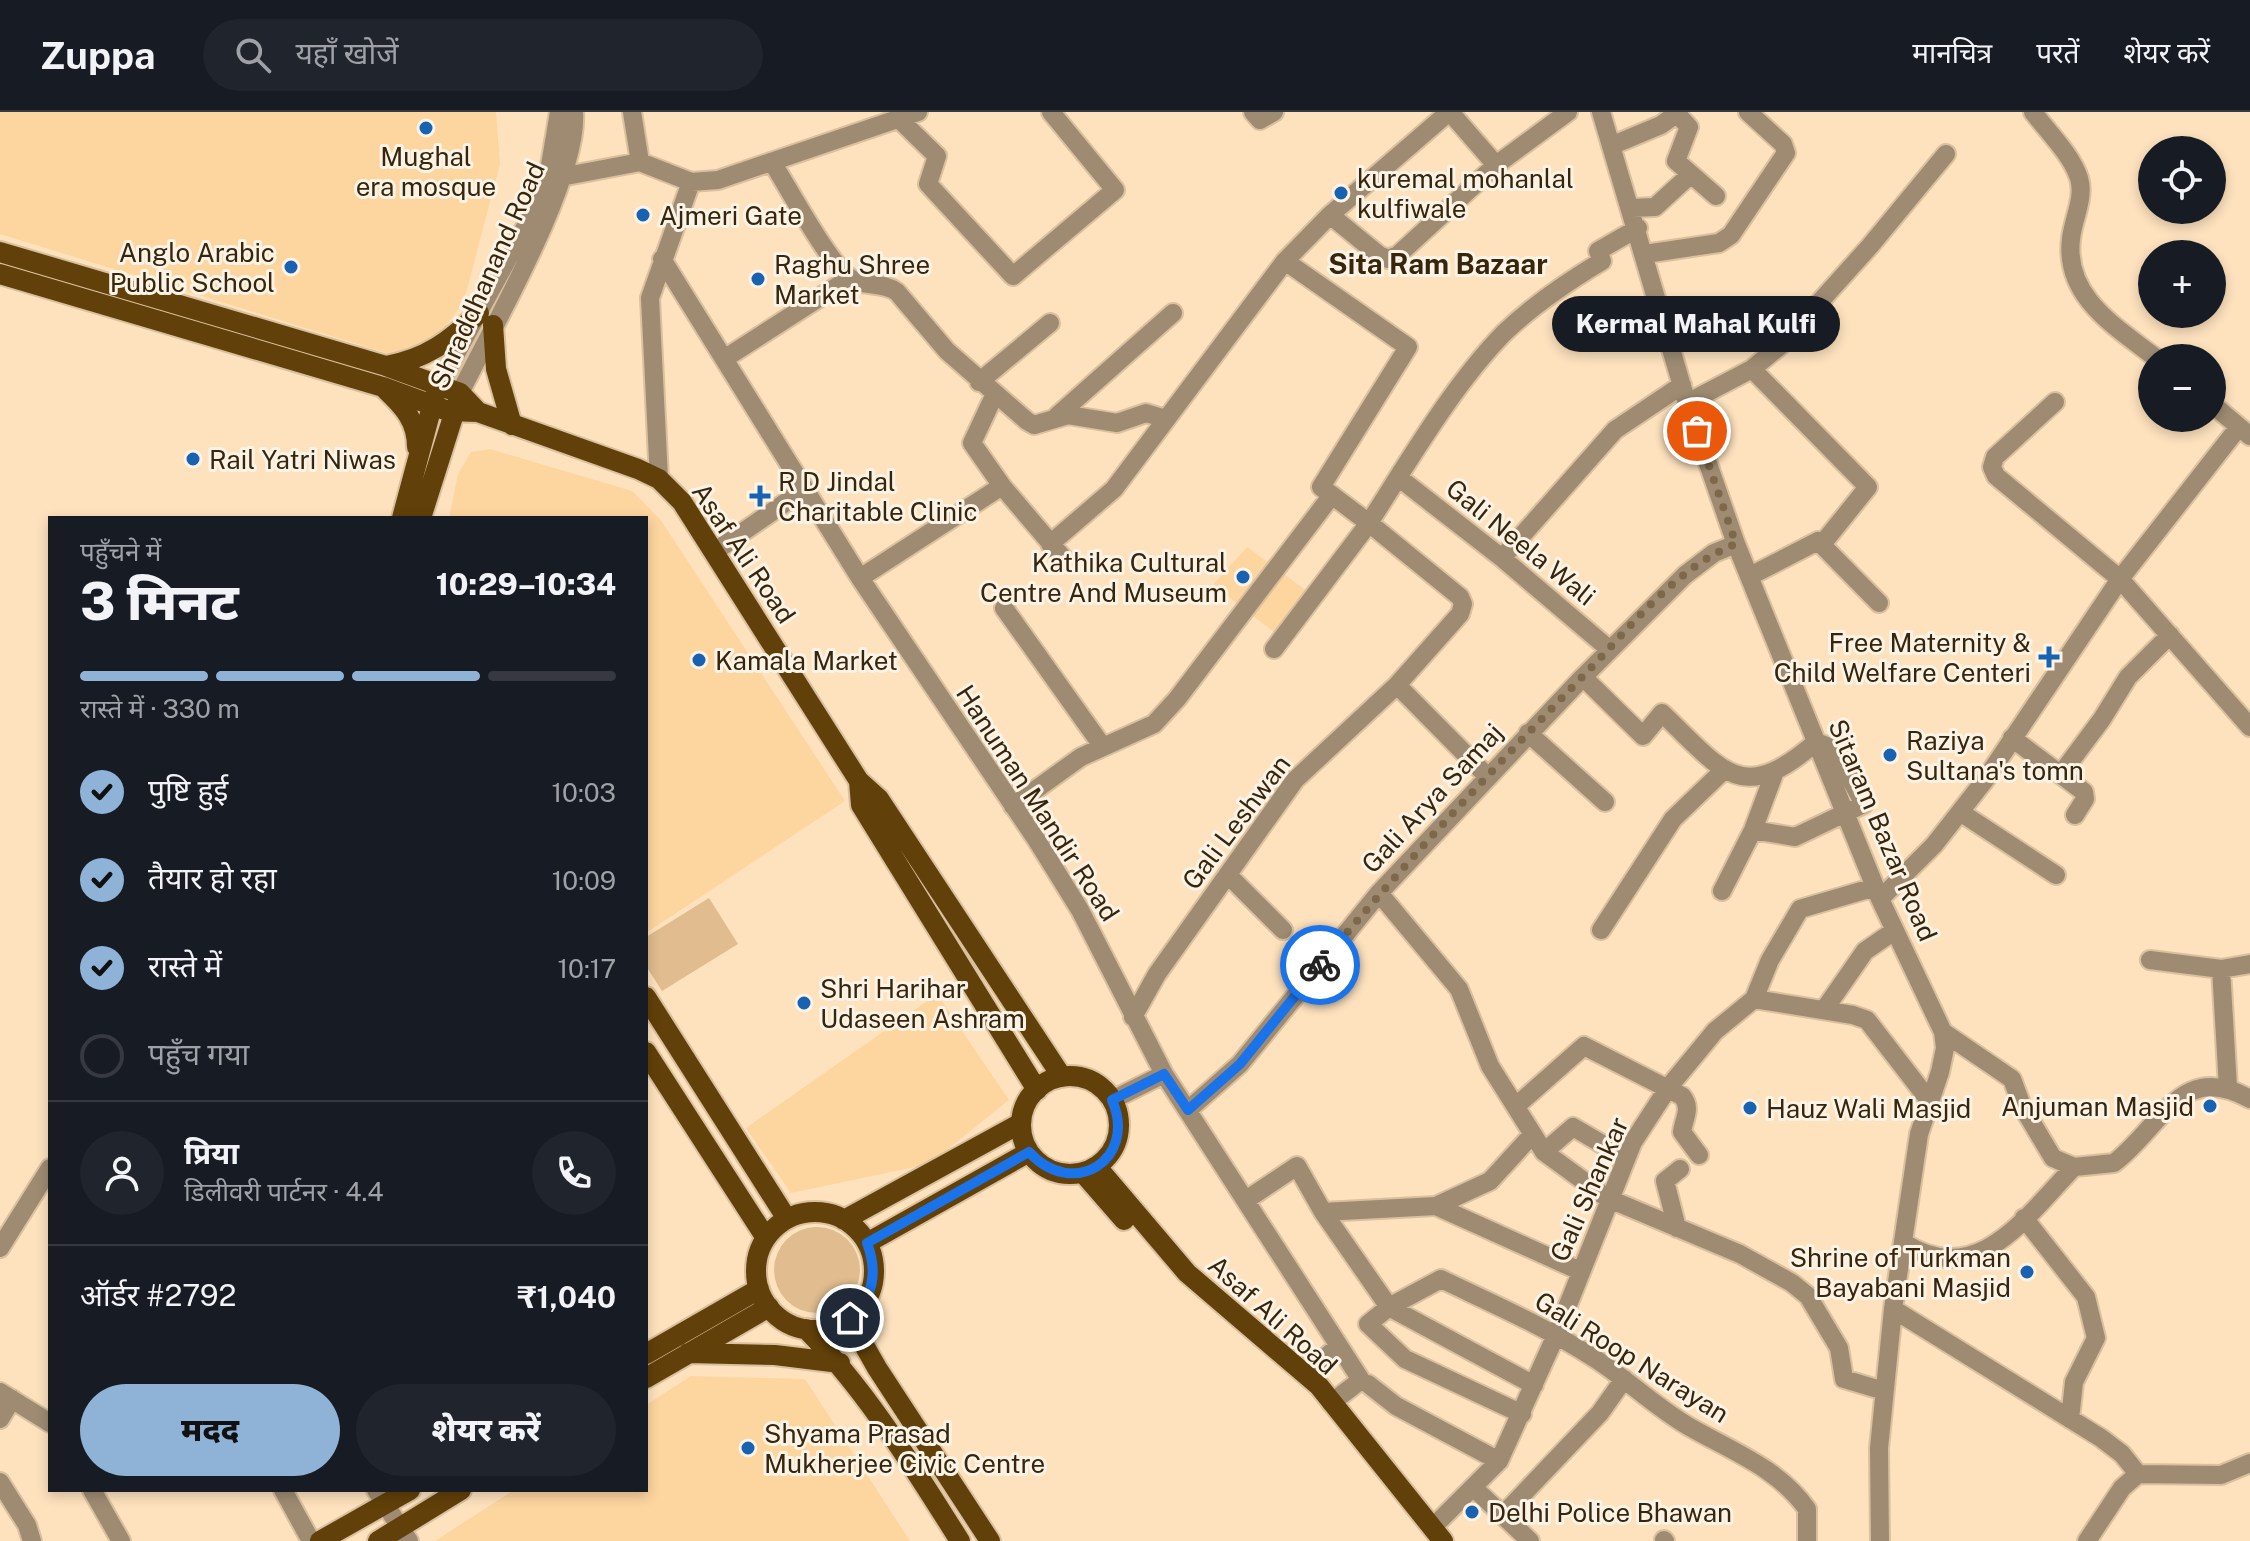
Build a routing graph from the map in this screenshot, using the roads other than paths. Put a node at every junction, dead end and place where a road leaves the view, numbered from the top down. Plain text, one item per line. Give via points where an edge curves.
1 (559, 112) edge
2 (574, 112) edge
3 (632, 112) edge
4 (918, 112) edge
5 (1051, 112) edge
6 (1253, 112) edge
7 (1274, 112) edge
8 (1450, 112) edge
9 (1568, 112) edge
10 (1601, 112) edge
11 (1748, 112) edge
12 (2033, 112) edge
13 (1678, 113) edge
14 (899, 119) junction
15 (1613, 145) junction
16 (1946, 154) dead end
17 (640, 162) junction
18 (772, 162) junction
19 (1496, 165) junction
20 (1690, 175) junction
21 (555, 176) junction
22 (691, 182) junction
23 (1716, 196) dead end
24 (1632, 208) junction
25 (1330, 215) junction
26 (1638, 228) junction
27 (0, 252) edge
28 (1645, 254) junction
29 (662, 259) junction
30 (1285, 261) junction
31 (0, 274) edge
32 (850, 278) junction
33 (1173, 313) dead end
34 (486, 319) junction
35 (1050, 323) dead end
36 (2138, 344) edge
37 (724, 359) junction
38 (386, 366) junction
39 (1752, 369) junction
40 (979, 382) junction
41 (439, 385) junction
42 (383, 387) junction
43 (1684, 394) junction
44 (994, 396) junction
45 (2055, 402) dead end
46 (457, 403) junction
47 (432, 405) junction
48 (1057, 416) junction
49 (2226, 416) edge
50 (1166, 419) junction
51 (512, 425) junction
52 (2244, 432) edge
53 (417, 454) junction
54 (1398, 477) junction
55 (659, 479) junction
56 (1002, 486) junction
57 (805, 489) junction
58 (1326, 491) junction
59 (402, 516) edge
60 (422, 516) edge
61 (1369, 523) junction
62 (1823, 543) junction
63 (1050, 544) junction
64 (1736, 544) junction
65 (714, 552) junction
66 (1502, 558) junction
67 (1064, 559) dead end
68 (1750, 576) junction
69 (860, 578) junction
70 (2120, 579) junction
71 (1879, 603) dead end
72 (1004, 608) dead end
73 (2170, 635) junction
74 (1274, 649) dead end
75 (1609, 649) junction
76 (1583, 677) junction
77 (1397, 685) junction
78 (2250, 727) edge
79 (1528, 733) junction
80 (2012, 738) junction
81 (1816, 742) junction
82 (1103, 747) junction
83 (1725, 769) junction
84 (1774, 774) junction
85 (2061, 774) junction
86 (1488, 777) junction
87 (859, 781) junction
88 (1605, 802) dead end
89 (1013, 806) junction
90 (1847, 811) junction
91 (1960, 812) junction
92 (2075, 815) dead end
93 (1753, 830) junction
94 (1228, 875) junction
95 (2056, 875) dead end
96 (1722, 891) dead end
97 (1379, 893) junction
98 (1878, 893) junction
99 (1283, 930) dead end
100 (1601, 930) dead end
101 (1894, 931) junction
102 (2150, 960) dead end
103 (2250, 964) edge
104 (2221, 969) junction
105 (1754, 999) junction
106 (648, 1000) edge
107 (1824, 1010) junction
108 (1133, 1017) junction
109 (1943, 1032) junction
110 (648, 1055) edge
111 (1164, 1074) junction
112 (1062, 1077) junction
113 (2228, 1087) junction
114 (1668, 1088) junction
115 (1037, 1090) junction
116 (1928, 1099) junction
117 (2250, 1099) edge
118 (1112, 1100) junction
119 (1516, 1106) junction
120 (1188, 1110) junction
121 (1021, 1123) junction
122 (1532, 1135) junction
123 (1029, 1152) junction
124 (1544, 1152) junction
125 (1699, 1155) dead end
126 (1626, 1158) junction
127 (2074, 1167) junction
128 (1680, 1169) dead end
129 (1090, 1170) junction
130 (48, 1171) edge
131 (1607, 1198) junction
132 (1246, 1200) junction
133 (1436, 1206) junction
134 (1323, 1212) junction
135 (2024, 1218) junction
136 (787, 1219) junction
137 (844, 1220) junction
138 (1677, 1228) junction
139 (766, 1238) junction
140 (867, 1243) junction
141 (1904, 1243) junction
142 (0, 1248) edge
143 (1580, 1271) junction
144 (764, 1298) junction
145 (1389, 1307) junction
146 (1893, 1309) junction
147 (857, 1312) junction
148 (806, 1329) junction
149 (1556, 1335) junction
150 (1339, 1346) junction
151 (648, 1353) edge
152 (688, 1353) junction
153 (840, 1363) junction
154 (1306, 1373) junction
155 (648, 1377) edge
156 (1624, 1379) junction
157 (1364, 1382) junction
158 (1534, 1385) junction
159 (1884, 1391) junction
160 (6, 1396) edge
161 (1331, 1403) junction
162 (1522, 1414) junction
163 (0, 1419) edge
164 (2070, 1419) junction
165 (48, 1422) edge
166 (1499, 1461) junction
167 (2250, 1463) edge
168 (2138, 1474) junction
169 (0, 1482) edge
170 (1475, 1489) junction
171 (93, 1492) edge
172 (284, 1492) edge
173 (401, 1492) edge
174 (459, 1492) edge
175 (380, 1497) edge
176 (1503, 1515) junction
177 (405, 1535) edge
178 (1434, 1537) edge
179 (32, 1541) edge
180 (121, 1541) edge
181 (311, 1541) edge
182 (320, 1541) edge
183 (378, 1541) edge
184 (960, 1541) edge
185 (990, 1541) edge
186 (1530, 1541) edge
187 (1807, 1541) edge
188 (1880, 1541) edge
189 (2087, 1541) edge

1 - 21 street, Shraddhanand Road
2 - 21 street, Shraddhanand Road via 571,149
3 - 17 street
4 - 14 street
5 - 14 street via 1115,190 1013,276 928,184 937,156
6 - 7 street via 1260,120
8 - 19 street
8 - 25 street
9 - 19 street
10 - 15 street, Sitaram Bazar Road
11 - 28 street via 1786,153 1731,235 1719,243
12 - 36 street via 2080,181 2071,240 2071,269 2080,290 2101,315
13 - 15 street
13 - 20 street via 1689,132 1675,157
14 - 18 street
15 - 24 street, Sitaram Bazar Road
16 - 39 street via 1803,322
17 - 21 street
17 - 22 street
18 - 22 street via 718,180
18 - 32 street
19 - 25 street via 1388,259
20 - 23 street
20 - 24 street via 1655,207
21 - 34 street, Shraddhanand Road via 556,195
22 - 29 street
24 - 26 street, Sitaram Bazar Road
25 - 30 street
26 - 28 street, Sitaram Bazar Road
26 - 54 street via 1598,251 1602,261 1554,290 1503,334
27 - 38 main road
28 - 43 street, Sitaram Bazar Road
29 - 37 street, Hanuman Mandir Road
29 - 55 street via 650,298
30 - 50 street
30 - 58 street via 1408,347
31 - 42 main road
32 - 37 street
32 - 40 street via 888,285 897,292
33 - 48 street
34 - 38 main road via 425,356
34 - 41 street, Shraddhanand Road
34 - 46 street, Shraddhanand Road
34 - 51 main road
35 - 40 street
37 - 57 street, Hanuman Mandir Road
38 - 41 main road
39 - 43 street
39 - 62 street via 1868,487
40 - 44 street
41 - 46 main road
41 - 47 main road
42 - 47 main road
42 - 53 main road via 411,418
43 - 64 street, Sitaram Bazar Road
43 - 66 street via 1615,430
44 - 48 street via 1034,425
44 - 56 street via 972,443
45 - 70 street via 1995,457 1992,467 1996,476
46 - 47 main road
46 - 51 main road, Asaf Ali Road
46 - 60 main road
47 - 53 main road
48 - 50 street via 1117,423 1146,413
49 - 52 street
50 - 63 street via 1114,489
51 - 55 main road, Asaf Ali Road
52 - 70 street
53 - 59 main road
54 - 61 street
54 - 66 street, Gali Neela Wali
55 - 65 main road, Asaf Ali Road via 682,502
56 - 63 street
56 - 69 street
57 - 65 street
57 - 69 street, Hanuman Mandir Road
58 - 61 street
58 - 82 street via 1177,699 1154,724
61 - 74 street
61 - 77 street, Gali Leshwan via 1463,604
62 - 68 street via 1814,542
62 - 71 street
63 - 67 street
64 - 68 street, Sitaram Bazar Road
64 - 75 street, Gali Arya Samaj via 1685,575
65 - 87 main road, Asaf Ali Road
66 - 75 street, Gali Neela Wali
68 - 81 street, Sitaram Bazar Road
69 - 89 street, Hanuman Mandir Road
70 - 73 street
70 - 80 street
72 - 82 street
73 - 78 street
73 - 85 street via 2128,677
75 - 76 street, Gali Arya Samaj
76 - 79 street, Gali Arya Samaj
76 - 83 street via 1643,736 1662,713
77 - 86 street
77 - 94 street, Gali Leshwan via 1295,780
79 - 86 street, Gali Arya Samaj
79 - 88 street
80 - 85 street
80 - 91 street
81 - 84 street
81 - 90 street, Sitaram Bazar Road
82 - 89 street via 1060,770
83 - 84 street via 1751,779
83 - 100 street via 1673,819
84 - 93 street
85 - 92 street via 2086,796
86 - 97 street, Gali Arya Samaj
87 - 112 main road, Asaf Ali Road via 879,799
87 - 115 main road, Asaf Ali Road via 861,805
89 - 108 street, Hanuman Mandir Road via 1080,910
90 - 93 street via 1795,837
90 - 98 street, Sitaram Bazar Road
91 - 95 street
91 - 98 street via 1934,845
93 - 96 street
94 - 99 street
94 - 108 street, Gali Leshwan
97 - 119 street via 1459,989 1490,1066
97 - 120 street, Gali Arya Samaj via 1240,1064
98 - 101 street, Sitaram Bazar Road
98 - 105 street via 1800,909
101 - 107 street via 1865,951
101 - 109 street, Sitaram Bazar Road
102 - 104 street
103 - 104 street
104 - 113 street
105 - 107 street
105 - 114 street, Gali Shankar via 1715,1031
106 - 136 main road
107 - 116 street via 1867,1020
108 - 111 street, Hanuman Mandir Road
109 - 116 street via 1940,1072
109 - 127 street via 2012,1079 2053,1158
110 - 139 main road
111 - 118 street
111 - 120 street, Hanuman Mandir Road
112 - 115 main road
112 - 118 main road via 1090,1081
113 - 117 street
113 - 127 street via 2204,1085 2182,1096 2114,1163
114 - 119 street via 1584,1046
114 - 125 street via 1687,1102 1682,1132
114 - 126 street, Gali Shankar
115 - 121 main road
116 - 141 street
118 - 129 main road via 1119,1129 1108,1157
119 - 122 street
120 - 132 street, Hanuman Mandir Road
121 - 123 main road
121 - 137 main road
122 - 124 street
122 - 133 street via 1490,1181
123 - 129 main road via 1052,1171
123 - 140 main road
124 - 126 street via 1573,1127
124 - 131 street
126 - 131 street, Gali Shankar
127 - 135 street
128 - 138 street via 1656,1178
129 - 154 main road, Asaf Ali Road via 1230,1314
129 - 178 main road, Asaf Ali Road via 1178,1281 1310,1394
130 - 142 street
131 - 138 street
131 - 143 street, Gali Shankar
132 - 134 street via 1297,1166
132 - 150 street, Hanuman Mandir Road
133 - 134 street
133 - 143 street
134 - 145 street
135 - 141 street via 1974,1257 1926,1257
135 - 164 street via 2086,1297 2096,1338 2074,1382
136 - 137 main road via 820,1212
136 - 139 main road
137 - 140 main road
138 - 159 street via 1767,1267 1808,1296 1839,1348 1844,1379
139 - 144 main road via 757,1257
140 - 147 main road via 873,1279
141 - 146 street
143 - 149 street, Gali Shankar
144 - 148 main road via 786,1321
144 - 151 main road
144 - 152 main road
145 - 149 street, Gali Roop Narayan via 1441,1279
145 - 158 street
145 - 162 street via 1368,1324 1405,1359
146 - 159 street
146 - 164 street
147 - 148 main road via 834,1326
147 - 185 main road via 864,1345 877,1368
148 - 153 main road
149 - 156 street, Gali Roop Narayan
149 - 158 street, Gali Shankar
150 - 154 street
150 - 157 street, Hanuman Mandir Road
152 - 153 main road
152 - 155 main road
153 - 184 main road
154 - 161 main road, Asaf Ali Road
156 - 176 street via 1600,1413
156 - 187 street, Gali Roop Narayan via 1656,1406 1740,1452 1781,1482 1807,1509
157 - 161 street
157 - 166 street, Hanuman Mandir Road via 1396,1406
158 - 162 street, Gali Shankar
159 - 188 street
160 - 163 street
160 - 165 street
161 - 178 main road, Asaf Ali Road
162 - 166 street, Gali Shankar
164 - 168 street via 2122,1454
166 - 170 street, Gali Shankar
167 - 168 street via 2221,1475
168 - 189 street via 2122,1488
169 - 179 street
170 - 176 street
170 - 178 street, Gali Shankar
171 - 180 street
172 - 181 street
173 - 175 main road
174 - 177 main road
175 - 177 street
175 - 182 main road
176 - 186 street
177 - 183 main road

